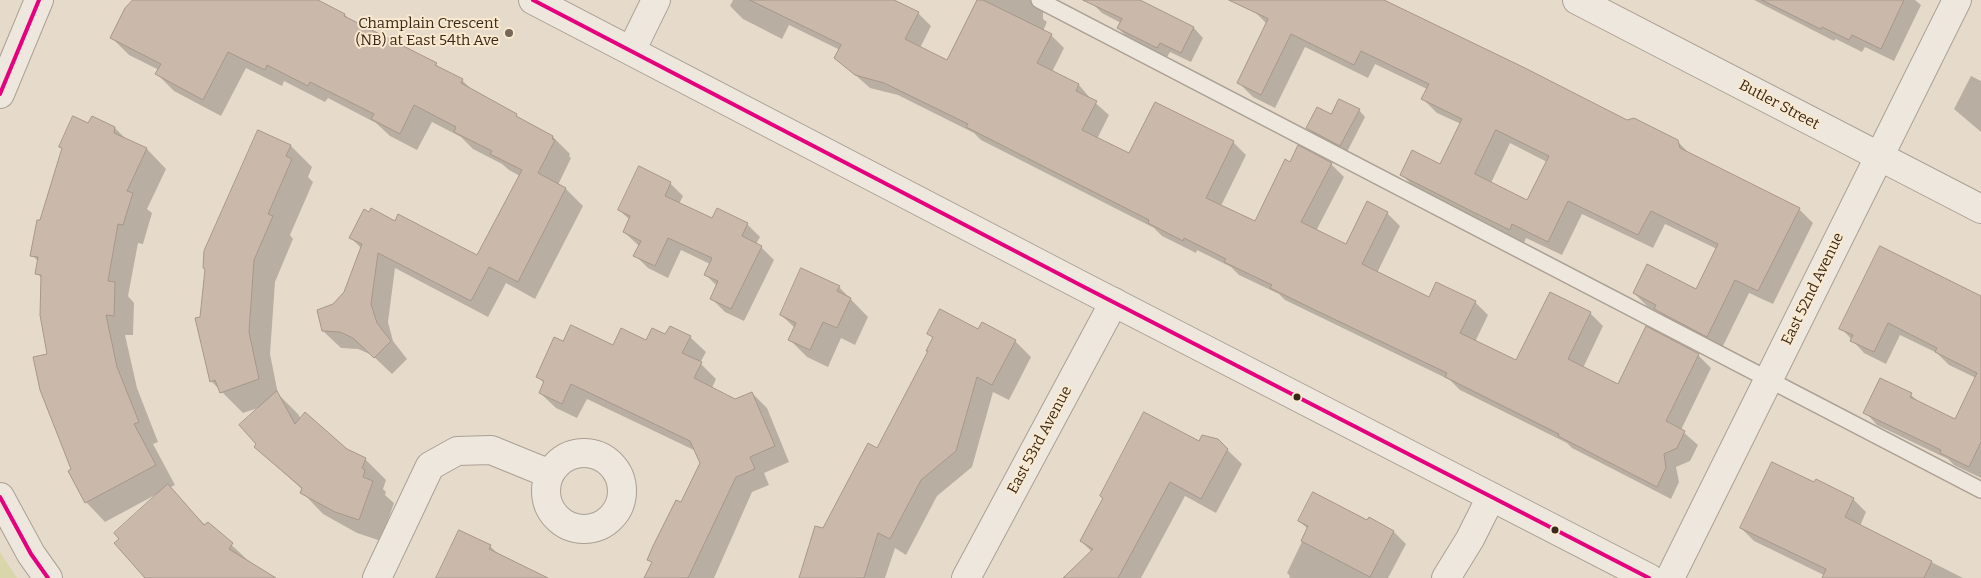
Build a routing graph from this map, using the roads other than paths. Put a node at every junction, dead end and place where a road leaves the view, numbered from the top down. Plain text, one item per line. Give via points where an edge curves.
1 (39, 0) edge
2 (533, 0) edge
3 (656, 0) edge
4 (1039, 0) edge
5 (1577, 0) edge
6 (1957, 0) edge
7 (631, 51) junction
8 (0, 94) edge
9 (1878, 157) junction
10 (1981, 209) edge
11 (1114, 302) junction
12 (1768, 380) junction
13 (550, 474) dead end
14 (1981, 490) edge
15 (0, 497) edge
16 (1491, 497) junction
17 (48, 578) edge
18 (377, 578) edge
19 (966, 578) edge
20 (1446, 578) edge
21 (1649, 578) edge
22 (1670, 578) edge

1 - 8 street
2 - 7 street
3 - 7 street
4 - 12 lane
5 - 9 street, Butler Street
6 - 9 street, East 52nd Avenue
7 - 11 street
9 - 10 street, Butler Street
9 - 12 street, East 52nd Avenue
11 - 16 street
11 - 19 street, East 53rd Avenue
12 - 14 lane
12 - 22 street, East 52nd Avenue
13 - 18 street via 491,450 457,451 430,466
15 - 17 street via 30,554
16 - 20 street
16 - 21 street

